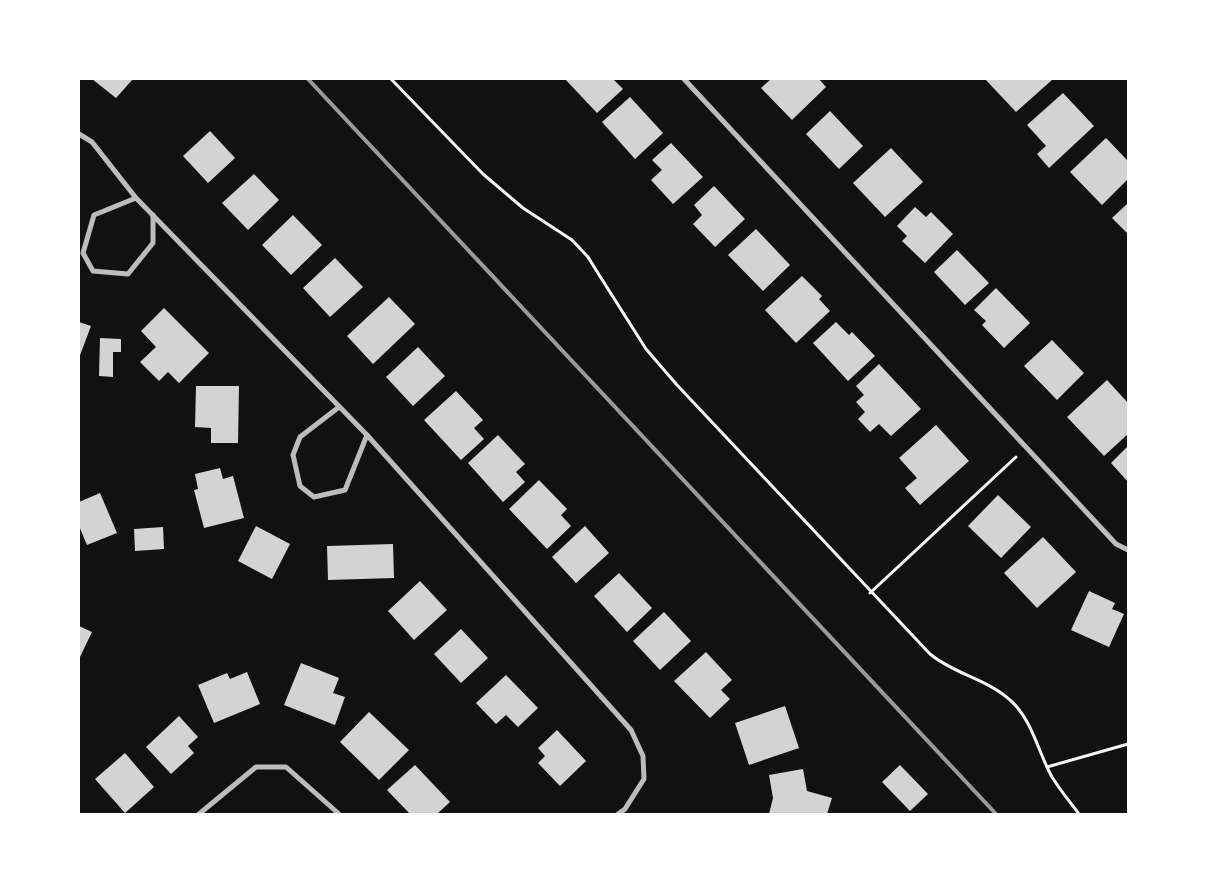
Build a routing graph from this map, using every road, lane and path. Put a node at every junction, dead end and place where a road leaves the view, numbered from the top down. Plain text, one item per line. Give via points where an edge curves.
1 (391, 79) edge
2 (684, 79) edge
3 (79, 134) edge
4 (136, 198) junction
5 (153, 215) junction
6 (339, 407) junction
7 (367, 435) junction
8 (1016, 457) dead end
9 (1128, 550) edge
10 (870, 593) junction
11 (1128, 744) edge
12 (1047, 767) junction
13 (199, 814) edge
14 (339, 814) edge
15 (618, 814) edge
16 (1079, 814) edge

1 - 10 path via 483,174 529,212 572,240 588,257 656,362
2 - 9 street via 1116,544
3 - 4 street via 92,142
4 - 5 street
4 - 5 street via 94,215 83,253 93,270 128,274 153,243
5 - 6 street
6 - 7 street
6 - 7 street via 300,437 293,455 300,486 314,497 345,490
7 - 15 street via 631,730 643,756 644,779 625,809
8 - 10 path
10 - 12 path via 936,660 995,688 1011,700 1036,740
11 - 12 path
12 - 16 path
13 - 14 street via 256,766 286,767

